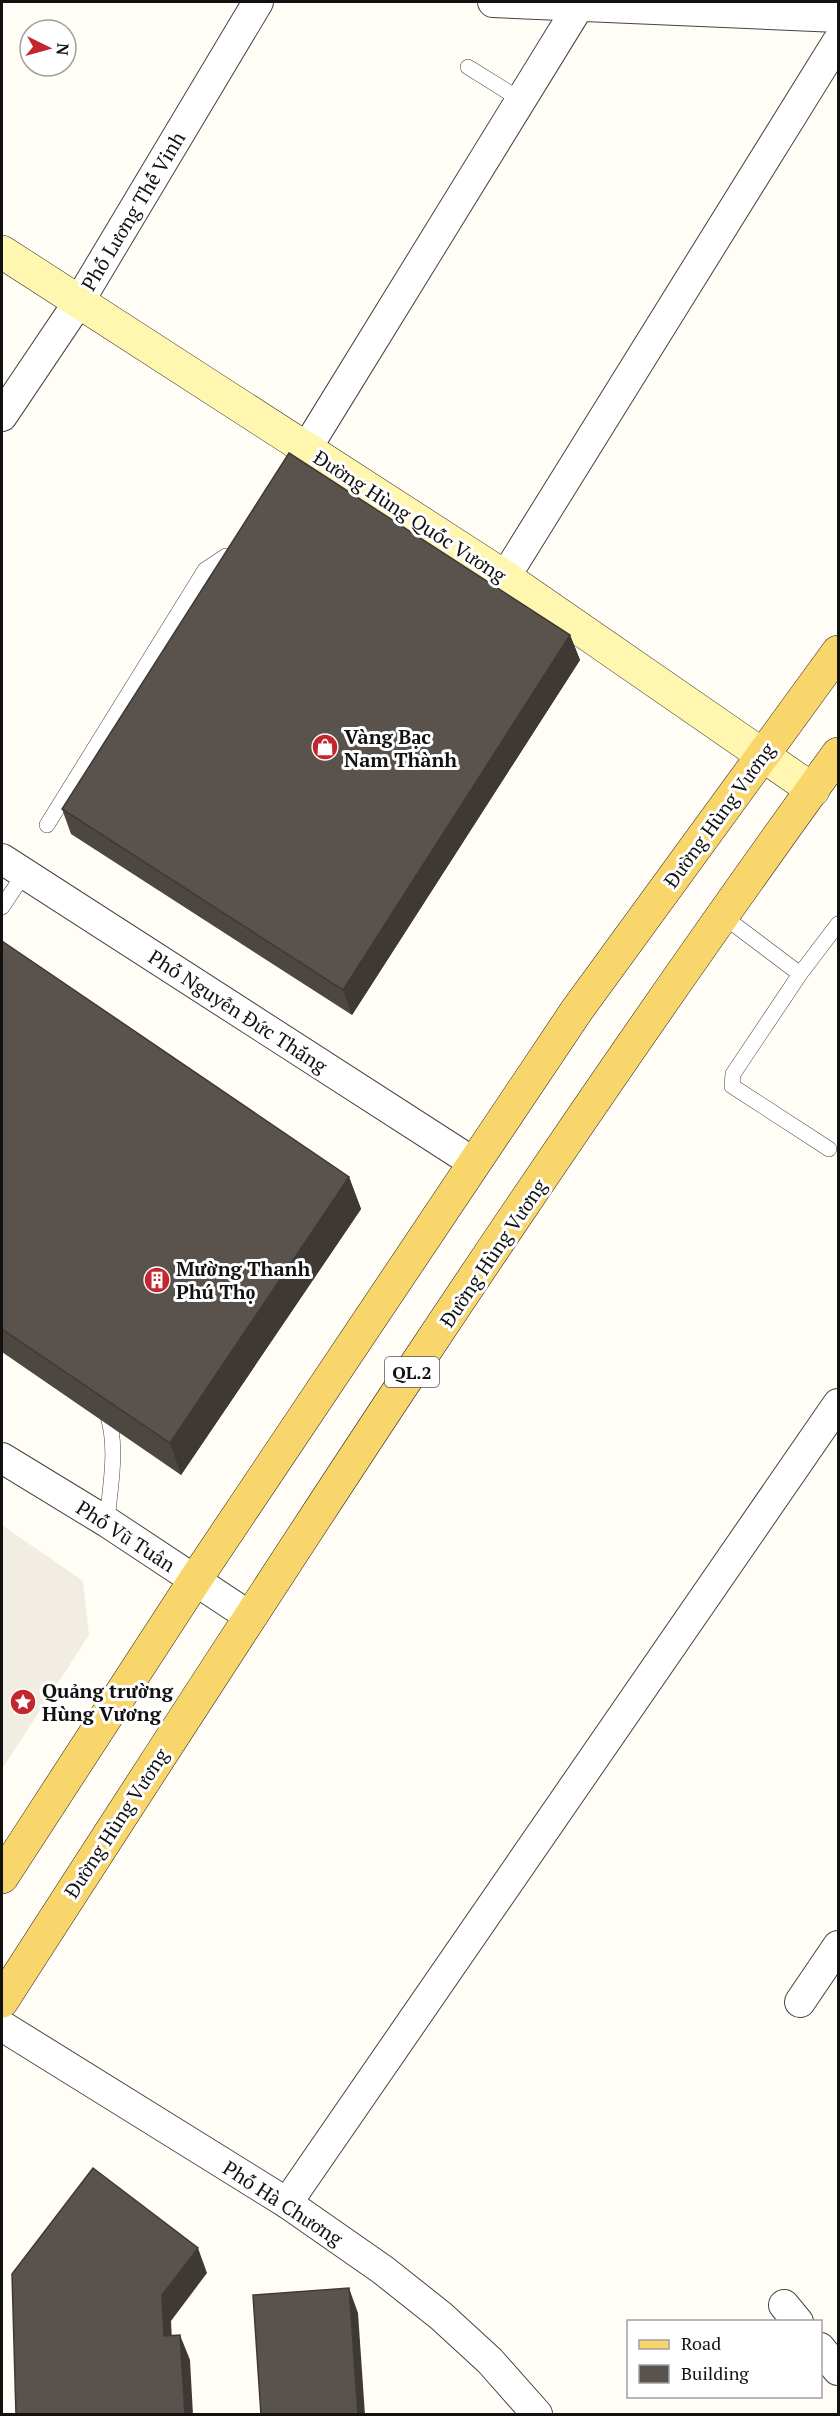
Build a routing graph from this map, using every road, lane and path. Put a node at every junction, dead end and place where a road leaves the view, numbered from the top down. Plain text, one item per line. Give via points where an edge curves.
1 (258, 2) edge
2 (493, 2) edge
3 (580, 4) junction
4 (755, 7) edge
5 (838, 17) edge
6 (838, 41) edge
7 (468, 67) dead end
8 (521, 99) junction
9 (2, 252) edge
10 (78, 303) junction
11 (2, 416) edge
12 (306, 449) junction
13 (254, 561) edge
14 (505, 577) junction
15 (838, 652) edge
16 (838, 754) edge
17 (763, 755) junction
18 (813, 790) junction
19 (47, 825) dead end
20 (13, 866) edge
21 (2, 907) edge
22 (723, 916) junction
23 (838, 924) edge
24 (800, 974) junction
25 (829, 1149) dead end
26 (474, 1163) junction
27 (102, 1399) edge
28 (838, 1404) edge
29 (2, 1458) edge
30 (107, 1522) junction
31 (195, 1580) junction
32 (249, 1616) junction
33 (11, 1852) edge
34 (2, 1877) edge
35 (838, 1946) edge
36 (2, 2001) edge
37 (800, 2002) dead end
38 (2, 2026) edge
39 (288, 2203) junction
40 (822, 2350) edge
41 (838, 2370) edge
42 (537, 2415) edge

1 - 10 street, Phố Lương Thế Vinh
2 - 3 street
3 - 4 street
3 - 8 street
4 - 5 street
6 - 14 street
7 - 8 lane
8 - 12 street
9 - 10 street, Đường Hùng Quốc Vương
10 - 11 street, Phố Lương Thế Vinh
10 - 12 street, Đường Hùng Quốc Vương
12 - 14 street, Đường Hùng Quốc Vương via 335,479
13 - 19 lane via 226,556 205,570
14 - 17 street, Đường Hùng Quốc Vương
15 - 17 main road, Đường Hùng Vương
16 - 18 main road, Đường Hùng Vương / QL.2
17 - 18 street, Đường Hùng Quốc Vương
17 - 26 main road, Đường Hùng Vương via 577,1010
18 - 22 main road, Đường Hùng Vương / QL.2
20 - 21 lane
20 - 26 street, Phố Nguyễn Đức Thắng
22 - 24 lane
22 - 32 main road, Đường Hùng Vương / QL.2 via 632,1044
23 - 24 lane
24 - 25 lane via 733,1074 732,1086
26 - 31 main road, Đường Hùng Vương
27 - 30 lane via 113,1428 114,1446
28 - 39 street
29 - 30 street, Phố Vũ Tuân
30 - 31 street, Phố Vũ Tuân
31 - 32 street, Phố Vũ Tuân
31 - 33 main road, Đường Hùng Vương
32 - 36 main road, Đường Hùng Vương / QL.2
33 - 34 main road, Đường Hùng Vương
35 - 37 street
38 - 39 street, Phố Hà Chương
39 - 42 street, Phố Hà Chương via 441,2316 489,2361
40 - 41 street

